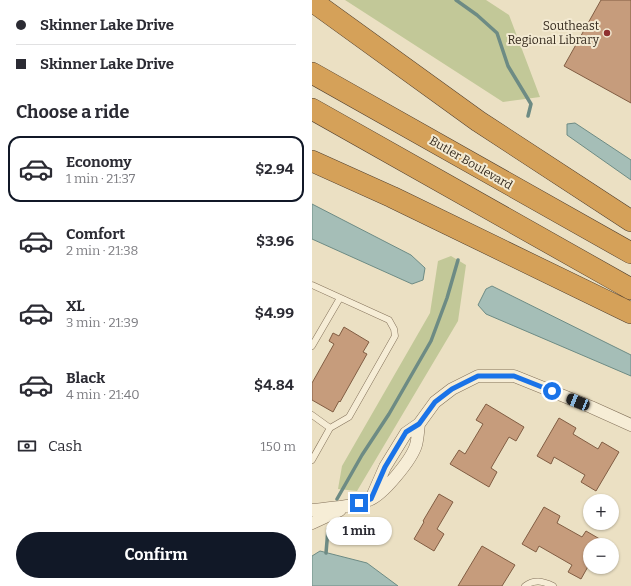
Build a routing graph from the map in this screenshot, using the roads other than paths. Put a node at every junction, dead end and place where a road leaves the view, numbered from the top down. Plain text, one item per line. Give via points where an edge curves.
1 (312, 1) edge
2 (312, 73) edge
3 (312, 109) edge
4 (312, 161) edge
5 (631, 221) edge
6 (631, 253) edge
7 (312, 285) edge
8 (631, 289) edge
9 (340, 298) junction
10 (631, 313) edge
11 (312, 346) edge
12 (312, 415) edge
13 (631, 425) edge
14 (330, 428) junction
15 (312, 460) edge
16 (348, 506) junction
17 (312, 510) edge
18 (312, 523) edge
19 (525, 586) edge
20 (553, 586) edge

1 - 5 highway via 478,121
2 - 6 highway, Butler Boulevard
3 - 8 highway
4 - 10 highway
7 - 9 lane
9 - 11 lane
9 - 14 lane via 389,320 395,336 349,417
12 - 14 lane
13 - 16 street via 514,376 478,376 452,389 435,402 419,424 406,432 385,467 371,499
14 - 15 lane
16 - 17 street
16 - 18 street
19 - 20 lane via 535,581

